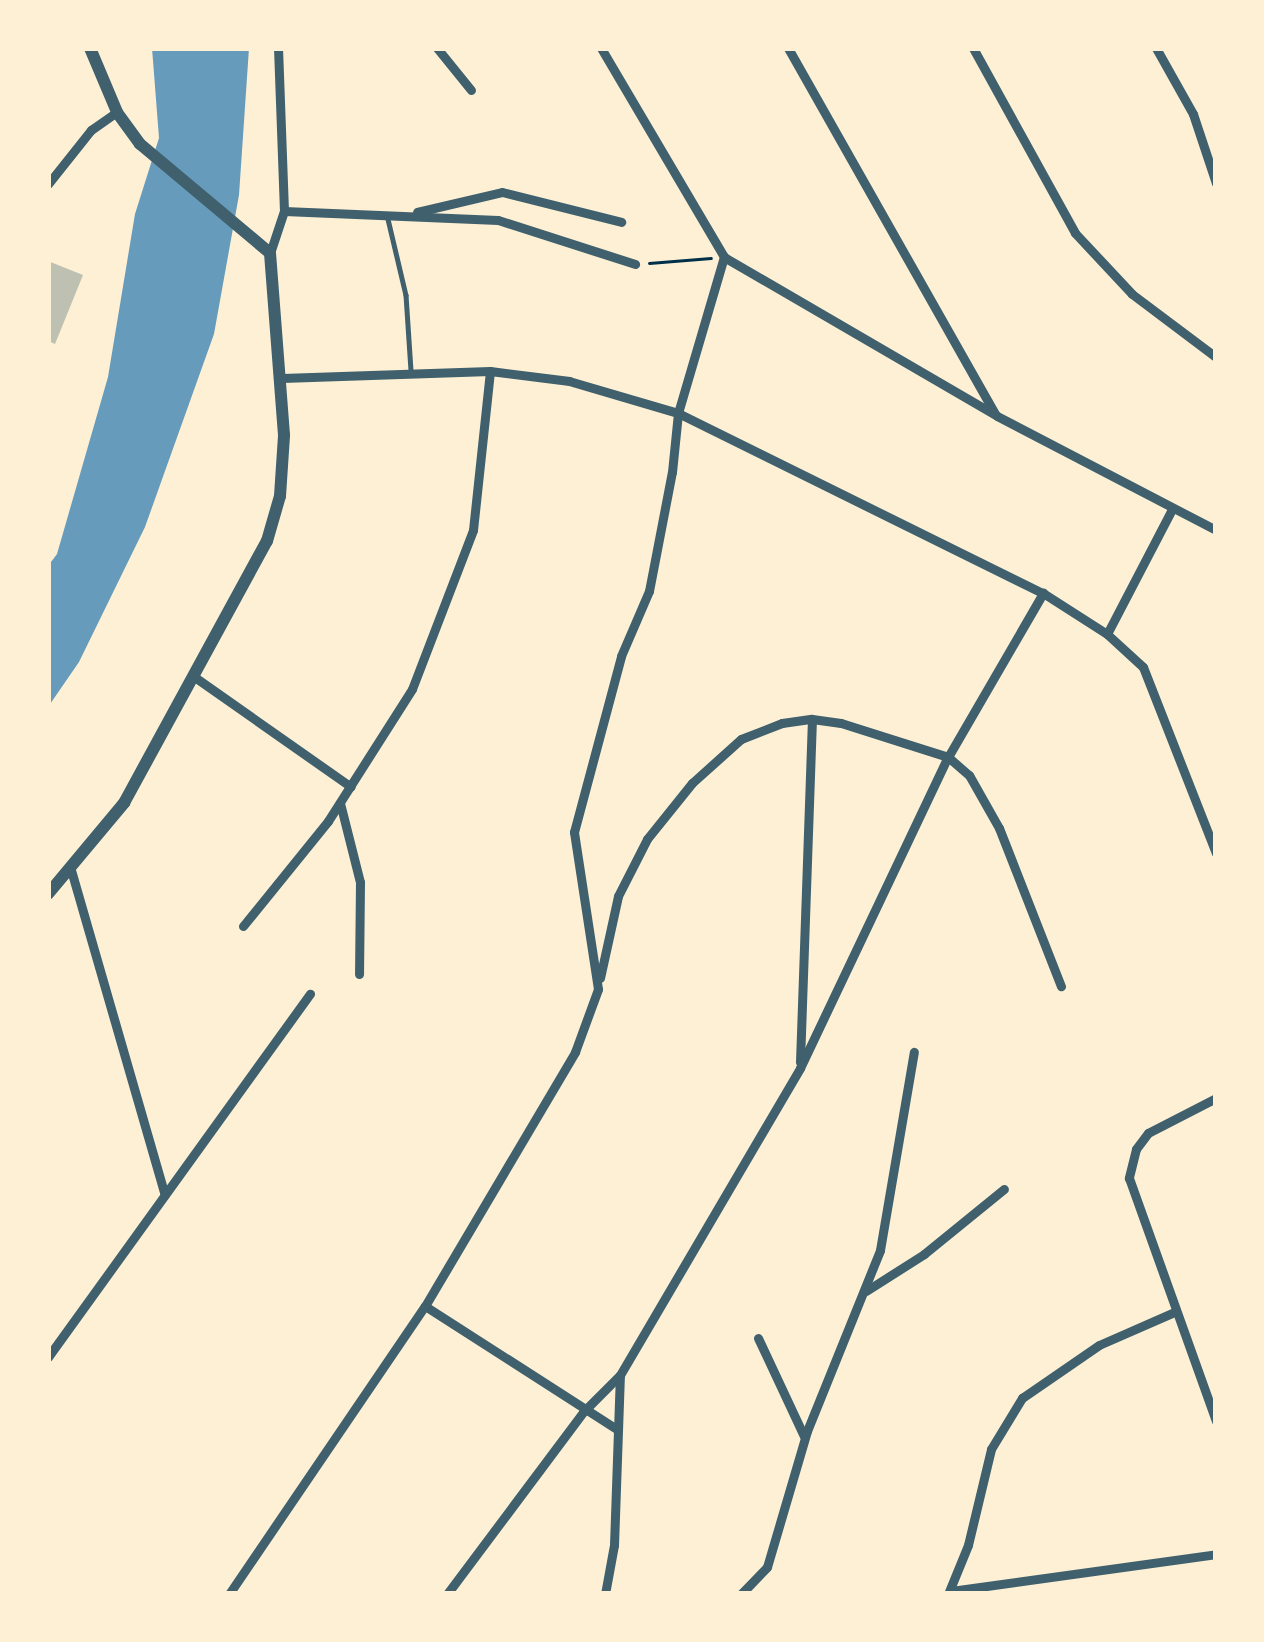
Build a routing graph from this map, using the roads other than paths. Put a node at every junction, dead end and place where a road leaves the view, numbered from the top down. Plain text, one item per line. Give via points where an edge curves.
1 (90, 48) edge
2 (278, 48) edge
3 (436, 48) edge
4 (601, 48) edge
5 (788, 48) edge
6 (973, 48) edge
7 (1156, 48) edge
8 (471, 90) dead end
9 (117, 112) junction
10 (1216, 183) edge
11 (48, 184) edge
12 (284, 211) junction
13 (387, 214) junction
14 (410, 214) junction
15 (621, 222) dead end
16 (270, 253) junction
17 (724, 257) junction
18 (635, 264) road end
19 (1216, 357) edge
20 (411, 371) junction
21 (490, 371) junction
22 (282, 378) junction
23 (678, 412) junction
24 (997, 416) junction
25 (1172, 509) junction
26 (1216, 530) edge
27 (1043, 592) junction
28 (1107, 634) junction
29 (196, 678) junction
30 (812, 719) junction
31 (948, 757) junction
32 (350, 787) junction
33 (340, 802) junction
34 (1216, 854) edge
35 (71, 870) junction
36 (48, 894) edge
37 (243, 926) dead end
38 (359, 974) dead end
39 (1061, 986) dead end
40 (598, 989) junction
41 (310, 994) dead end
42 (914, 1052) dead end
43 (800, 1068) junction
44 (1216, 1098) edge
45 (1004, 1189) dead end
46 (165, 1195) junction
47 (866, 1291) junction
48 (425, 1306) junction
49 (1174, 1312) junction
50 (758, 1338) dead end
51 (48, 1357) edge
52 (620, 1375) junction
53 (584, 1411) junction
54 (1216, 1420) edge
55 (618, 1430) junction
56 (805, 1437) junction
57 (1216, 1555) edge
58 (950, 1593) edge
59 (229, 1594) edge
60 (447, 1594) edge
61 (604, 1594) edge
62 (741, 1594) edge

1 - 9 street
2 - 12 street
3 - 8 street
4 - 17 street
5 - 24 street
6 - 19 street via 1075,233 1132,294
7 - 10 street via 1193,114
9 - 11 street via 91,130
9 - 16 street via 140,144
12 - 13 street
12 - 16 street
13 - 14 street
13 - 20 lane via 406,296
14 - 15 street via 502,192
14 - 18 street via 498,220
16 - 22 street
17 - 23 street
17 - 24 street
20 - 21 street
20 - 22 street
21 - 23 street via 569,381
21 - 32 street via 473,530 452,594 412,688
22 - 29 street via 273,518
23 - 27 street
23 - 40 street via 649,590 621,656 574,832
24 - 25 street
25 - 26 street
25 - 28 street
27 - 28 street
27 - 31 street
28 - 34 street via 1143,667
29 - 32 street
29 - 35 street via 124,803
30 - 31 street
30 - 40 street via 741,739 647,839 618,896
30 - 43 street
31 - 39 street via 969,775 999,828
31 - 43 street
32 - 33 street
33 - 37 street
33 - 38 street via 360,882
35 - 36 street
35 - 46 street
40 - 48 street via 565,1071
41 - 46 street
42 - 47 street
43 - 52 street
44 - 49 street via 1148,1132 1129,1178
45 - 47 street
46 - 51 street
47 - 56 street
48 - 53 street
48 - 59 street
49 - 54 street
49 - 58 street via 1099,1345 1022,1398 991,1449
50 - 56 street
52 - 53 street
52 - 55 street
53 - 55 street
53 - 60 street
55 - 61 street
56 - 62 street via 767,1567
57 - 58 street

